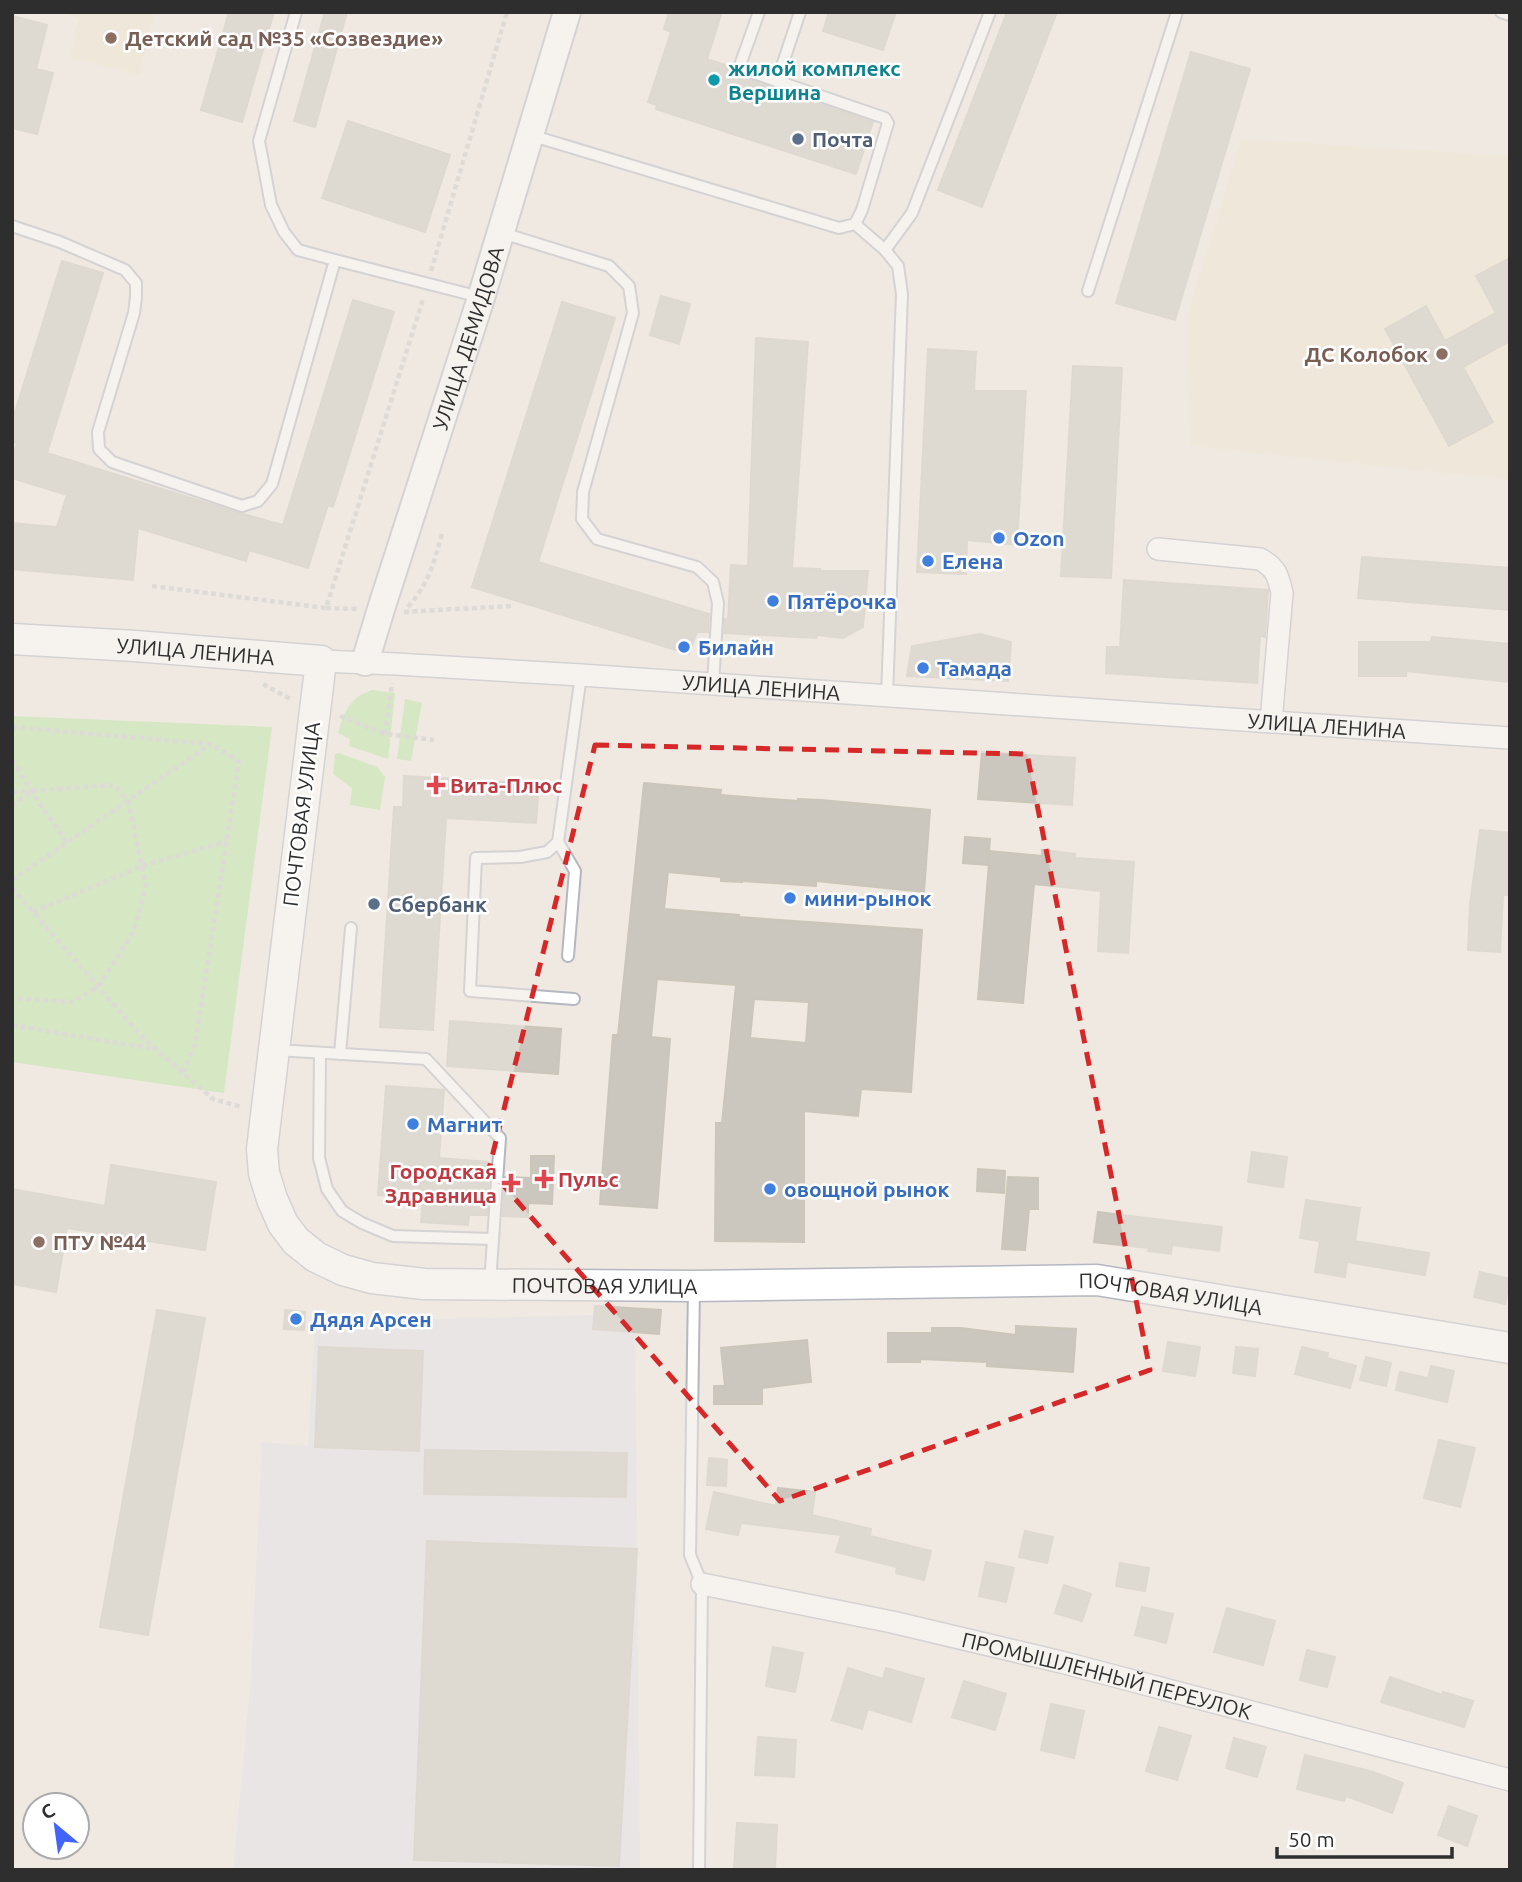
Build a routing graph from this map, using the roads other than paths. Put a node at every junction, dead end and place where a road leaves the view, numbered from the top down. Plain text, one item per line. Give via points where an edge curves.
1 (296, 12) edge
2 (567, 12) edge
3 (759, 12) edge
4 (800, 12) edge
5 (990, 12) edge
6 (1177, 12) edge
7 (1501, 12) edge
8 (1510, 15) edge
9 (777, 81) junction
10 (530, 135) junction
11 (855, 223) junction
12 (12, 226) edge
13 (500, 233) junction
14 (885, 250) junction
15 (335, 260) junction
16 (1088, 291) dead end
17 (481, 298) junction
18 (1158, 549) dead end
19 (12, 639) edge
20 (321, 661) junction
21 (366, 662) junction
22 (581, 675) junction
23 (713, 684) junction
24 (887, 696) junction
25 (1271, 722) junction
26 (1510, 738) edge
27 (558, 842) junction
28 (351, 928) dead end
29 (568, 956) dead end
30 (574, 999) dead end
31 (273, 1050) junction
32 (320, 1053) junction
33 (340, 1054) junction
34 (493, 1239) junction
35 (490, 1285) junction
36 (694, 1286) junction
37 (1510, 1348) edge
38 (702, 1584) junction
39 (1510, 1780) edge
40 (699, 1870) edge

1 - 15 lane via 259,141 271,205 284,232 298,250
2 - 10 street, УЛИЦА ДЕМИДОВА
3 - 9 lane via 739,68
4 - 9 lane
5 - 14 lane via 912,213
6 - 16 lane
7 - 8 lane
9 - 11 lane via 888,122
10 - 11 lane via 839,228
10 - 13 street, УЛИЦА ДЕМИДОВА
11 - 14 lane
12 - 15 lane via 125,270 135,283 134,313 97,432 99,449 112,462 242,506 258,501 272,484
13 - 17 street, УЛИЦА ДЕМИДОВА
13 - 23 lane via 609,266 629,286 633,313 583,492 582,519 597,539 696,567 713,582 718,603
14 - 24 lane via 898,266 902,294
15 - 17 lane
17 - 21 street, УЛИЦА ДЕМИДОВА via 392,610
18 - 25 street via 1260,559 1272,566 1282,593
19 - 20 main road, УЛИЦА ЛЕНИНА
20 - 21 street, УЛИЦА ЛЕНИНА
20 - 31 main road, ПОЧТОВАЯ УЛИЦА
21 - 22 street, УЛИЦА ЛЕНИНА
22 - 23 street, УЛИЦА ЛЕНИНА
22 - 27 lane
23 - 24 street, УЛИЦА ЛЕНИНА
24 - 25 street, УЛИЦА ЛЕНИНА
25 - 26 street, УЛИЦА ЛЕНИНА
27 - 29 lane via 575,871
27 - 30 lane via 547,852 476,858 470,991
28 - 33 lane
31 - 32 lane
31 - 35 main road, ПОЧТОВАЯ УЛИЦА via 262,1149 264,1173 283,1224 296,1241 316,1257 372,1278
32 - 33 lane
32 - 34 lane via 319,1158 327,1189 342,1212 393,1236
33 - 34 lane via 426,1059 500,1138
34 - 35 lane
35 - 36 main road, ПОЧТОВАЯ УЛИЦА
36 - 37 main road, ПОЧТОВАЯ УЛИЦА via 1097,1280
36 - 38 lane via 690,1555
38 - 39 street, ПРОМЫШЛЕННЫЙ ПЕРЕУЛОК via 1061,1662
38 - 40 lane

